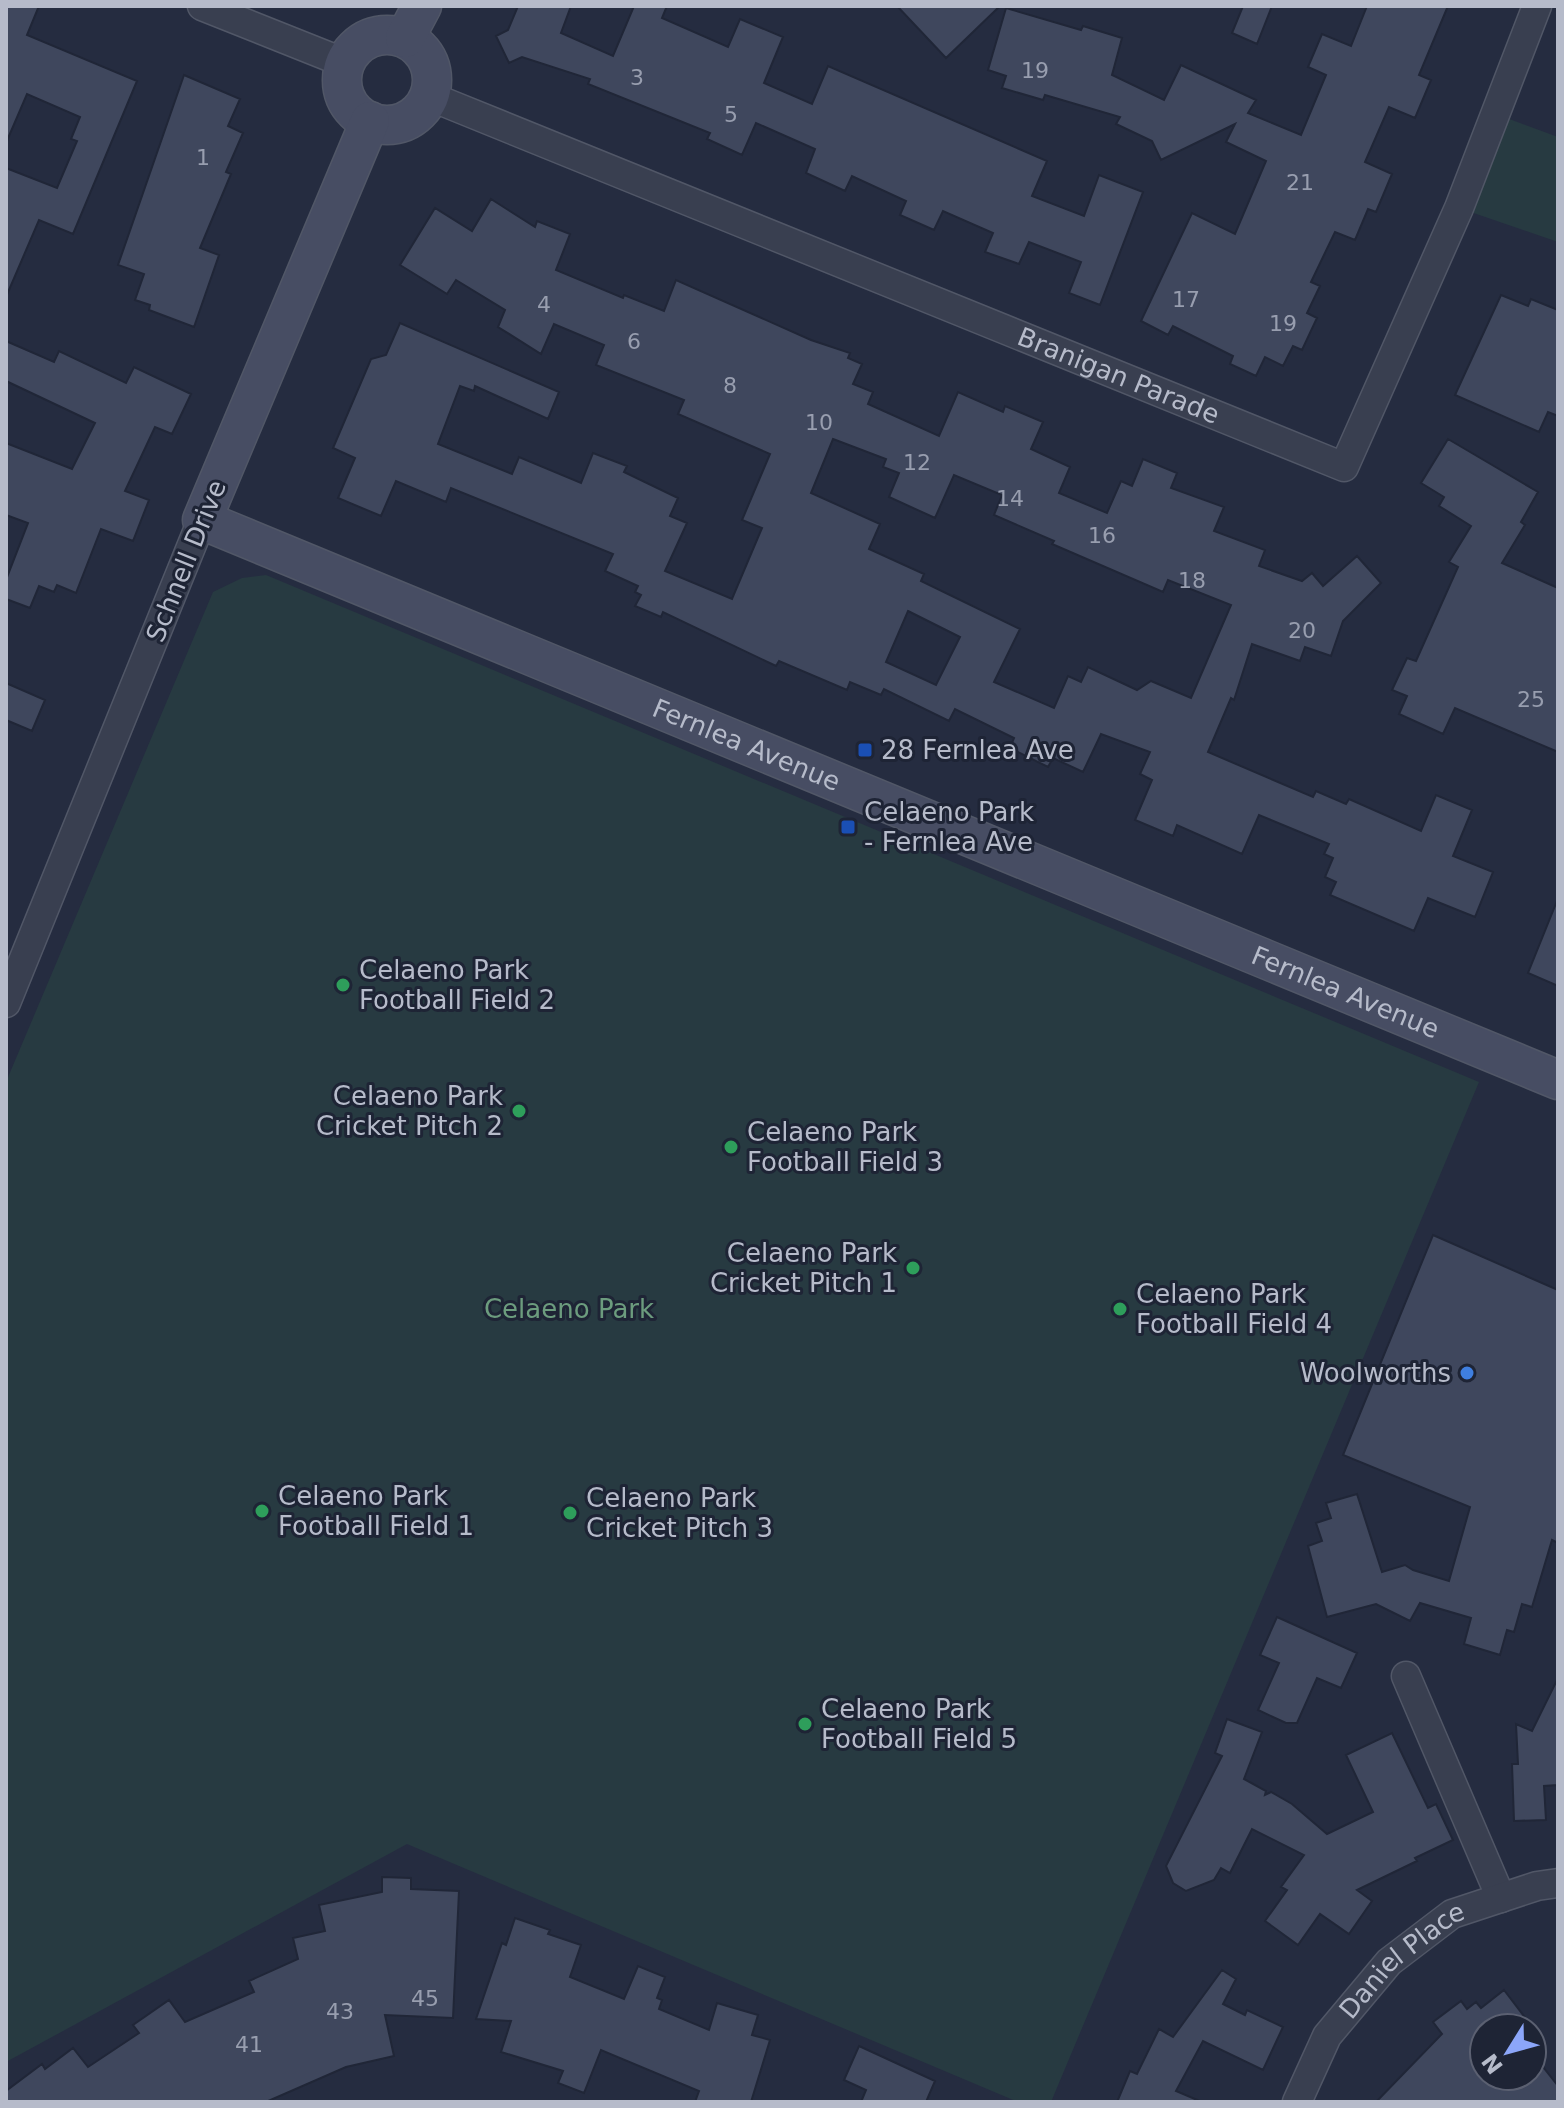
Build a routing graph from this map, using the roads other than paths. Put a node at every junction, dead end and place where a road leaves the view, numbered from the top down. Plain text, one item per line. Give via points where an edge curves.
1 (202, 6) edge
2 (1537, 6) edge
3 (414, 22) edge
4 (345, 63) junction
5 (429, 96) junction
6 (370, 121) junction
7 (202, 520) junction
8 (6, 1003) edge
9 (1558, 1080) edge
10 (1406, 1676) dead end
11 (1558, 1883) edge
12 (1501, 1898) junction
13 (1297, 2102) edge

1 - 4 street
2 - 5 street, Branigan Parade via 1459,208 1344,467
3 - 4 street via 391,35 363,41
3 - 5 street via 417,46 431,69
4 - 6 street via 343,91 358,114
5 - 6 street via 411,118 398,123
6 - 7 street, Schnell Drive
7 - 8 street, Schnell Drive
7 - 9 street, Fernlea Avenue
10 - 12 street
11 - 12 street, Daniel Place
12 - 13 street, Daniel Place via 1452,1914 1389,1962 1327,2036

